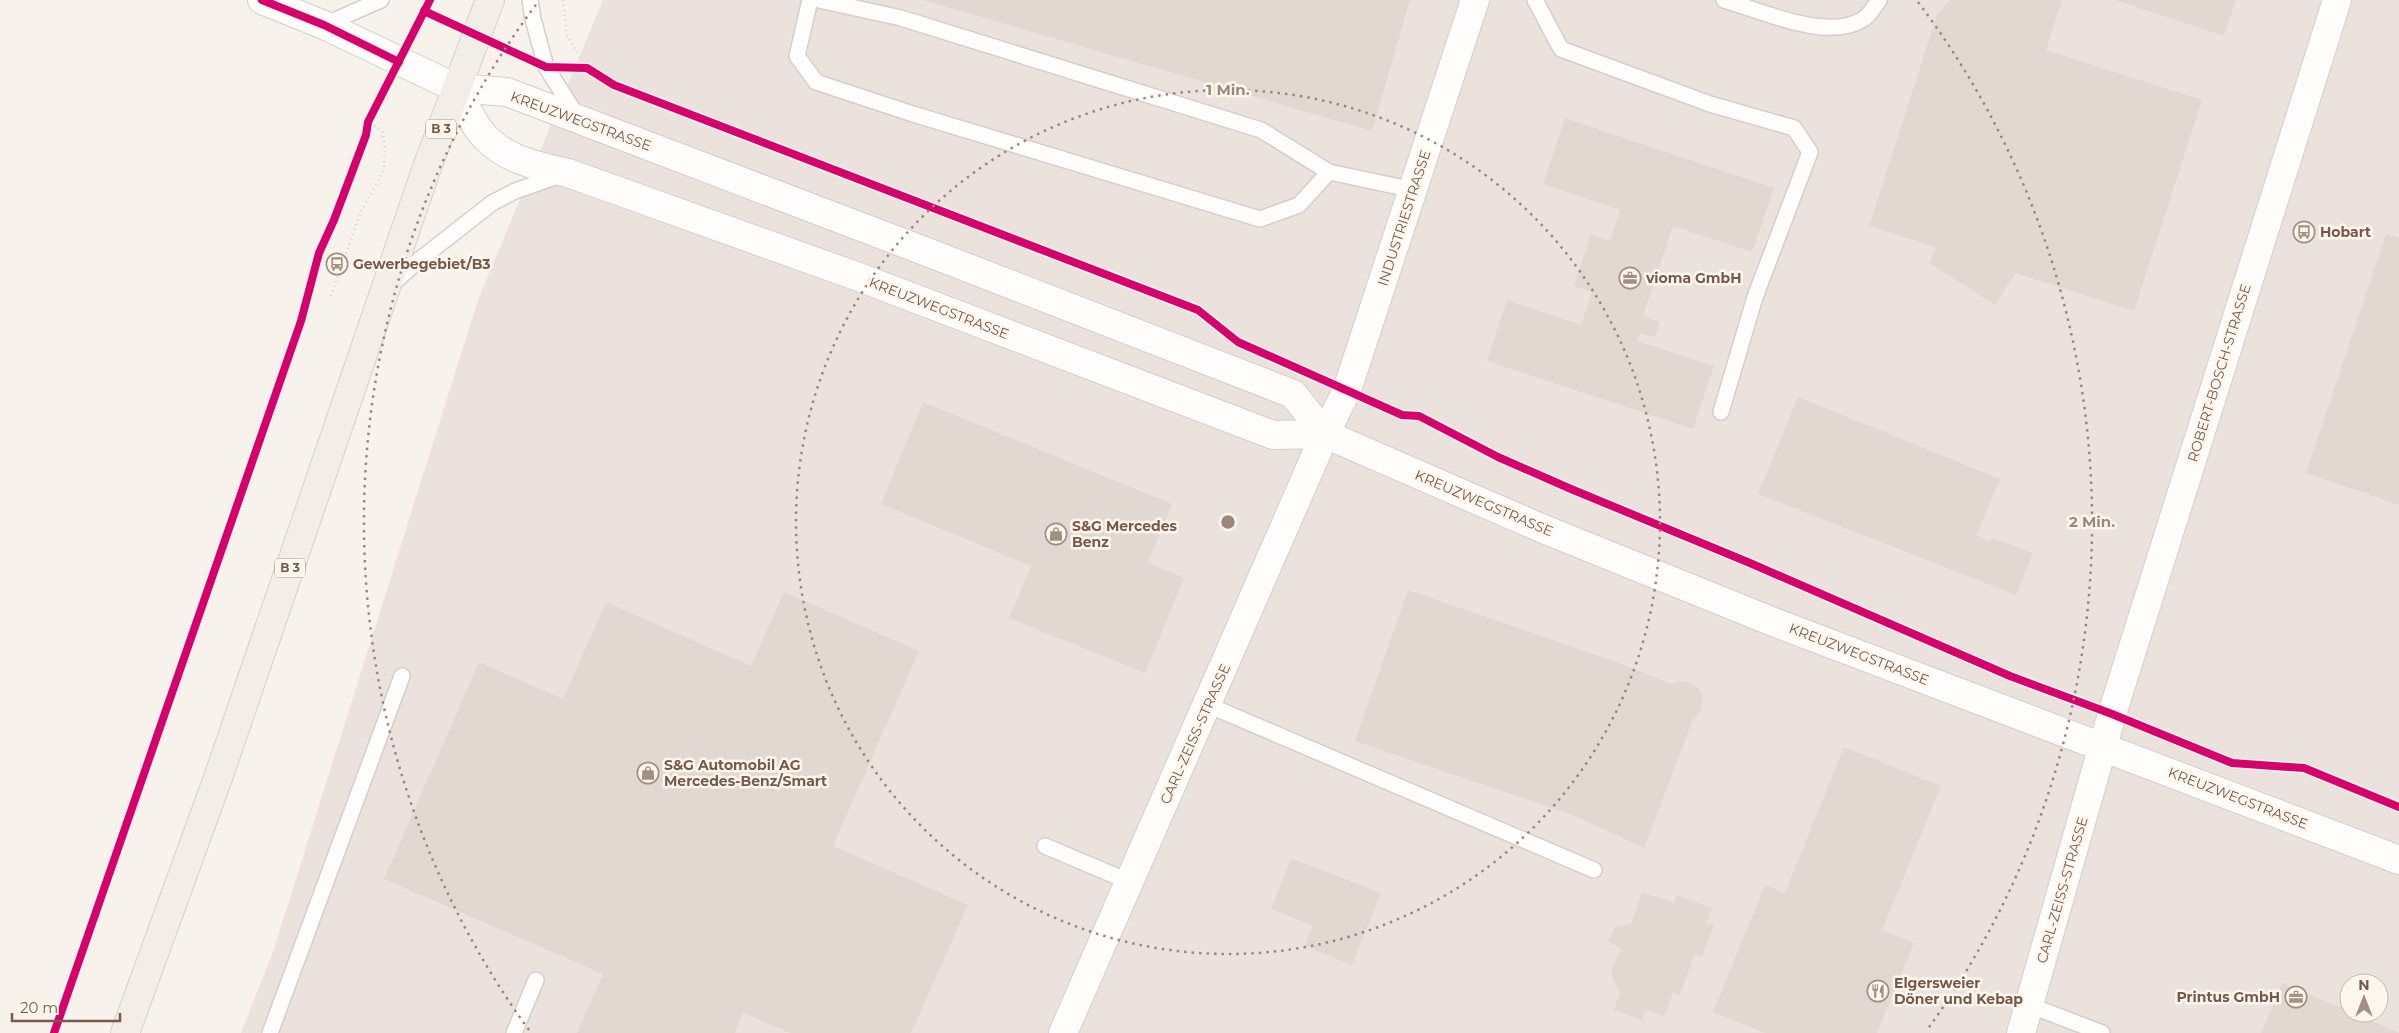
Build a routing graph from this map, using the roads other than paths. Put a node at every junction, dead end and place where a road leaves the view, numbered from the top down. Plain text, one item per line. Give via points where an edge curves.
1 (262, 0) edge
2 (380, 0) edge
3 (490, 0) edge
4 (530, 0) edge
5 (810, 0) edge
6 (819, 0) edge
7 (1475, 0) edge
8 (1535, 0) edge
9 (1724, 0) edge
10 (1879, 0) edge
11 (2336, 0) edge
12 (324, 25) junction
13 (456, 88) junction
14 (579, 119) junction
15 (1330, 172) junction
16 (568, 173) junction
17 (1414, 190) junction
18 (385, 291) junction
19 (1721, 412) dead end
20 (1326, 434) junction
21 (402, 676) dead end
22 (1208, 705) junction
23 (2102, 747) junction
24 (1045, 846) dead end
25 (2399, 860) edge
26 (1594, 870) dead end
27 (1130, 882) junction
28 (536, 980) dead end
29 (2029, 1005) junction
30 (125, 1033) edge
31 (270, 1033) edge
32 (514, 1033) edge
33 (1063, 1033) edge
34 (2022, 1033) edge
35 (2102, 1033) edge

1 - 12 street
2 - 12 lane
3 - 13 main road, B 3
4 - 14 lane via 546,66
5 - 15 lane via 797,56 816,82 1260,219 1299,205
6 - 15 lane via 901,18 1261,130
7 - 17 street, INDUSTRIESTRASSE
8 - 19 lane via 1561,48 1710,104 1794,128 1810,152 1755,297
9 - 10 lane via 1802,23 1835,29 1850,26 1866,17
11 - 23 street, ROBERT-BOSCH-STRASSE
12 - 13 street
13 - 14 street, KREUZWEGSTRASSE via 507,92
13 - 16 street, KREUZWEGSTRASSE via 485,137 492,143 532,165
13 - 18 main road, B 3
14 - 20 street, KREUZWEGSTRASSE via 1294,394
15 - 17 lane
16 - 18 lane via 515,191 492,203
16 - 20 street, KREUZWEGSTRASSE via 856,276 1273,435
17 - 20 street, INDUSTRIESTRASSE via 1347,390
18 - 30 main road, B 3 via 221,769
20 - 22 street, CARL-ZEISS-STRASSE
20 - 23 street, KREUZWEGSTRASSE via 1540,528 1753,614
21 - 31 lane
22 - 26 lane
22 - 27 street, CARL-ZEISS-STRASSE
23 - 25 street, KREUZWEGSTRASSE
23 - 29 street, CARL-ZEISS-STRASSE
24 - 27 lane
27 - 33 street, CARL-ZEISS-STRASSE
28 - 32 lane
29 - 34 street, CARL-ZEISS-STRASSE
29 - 35 lane

